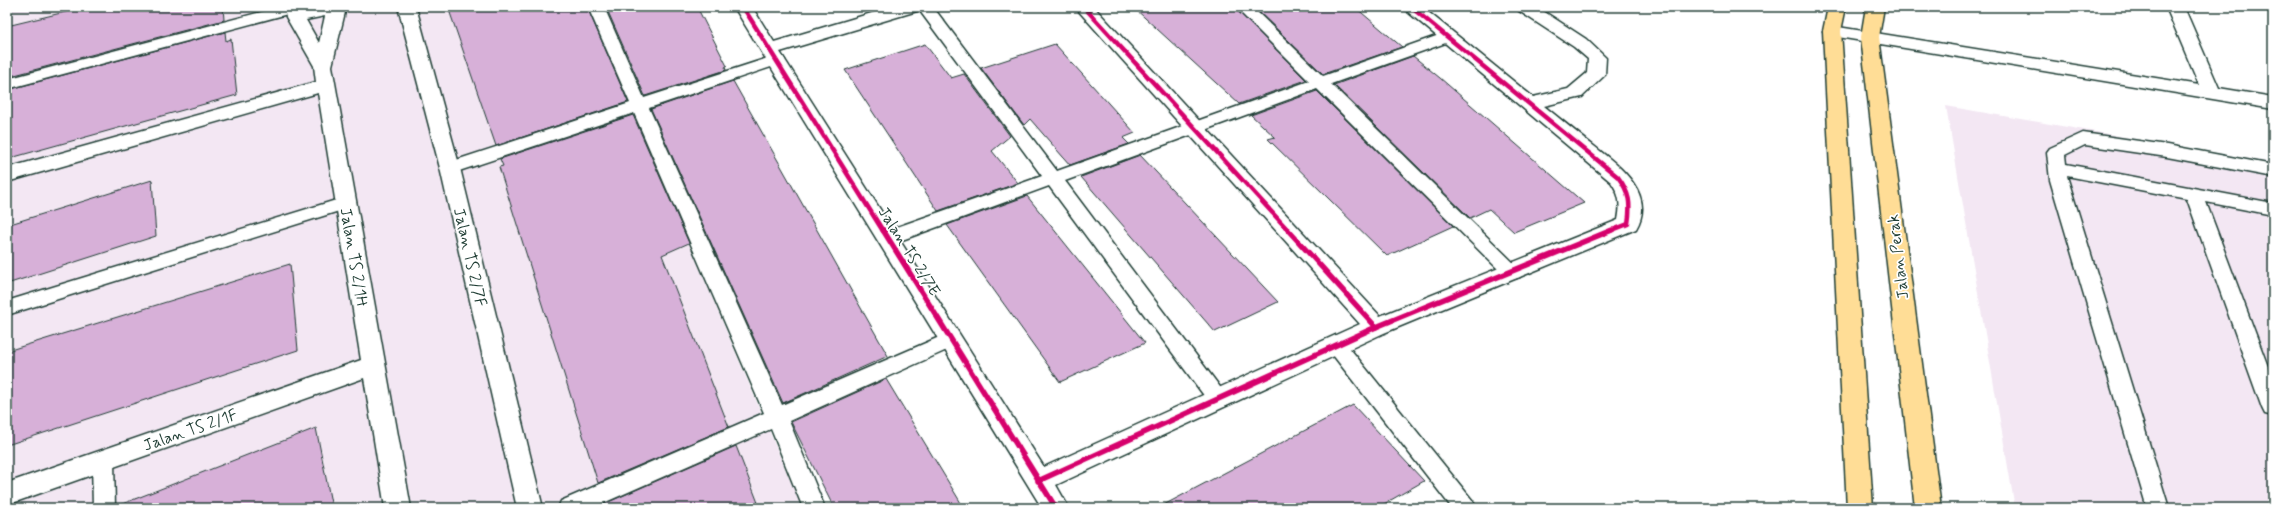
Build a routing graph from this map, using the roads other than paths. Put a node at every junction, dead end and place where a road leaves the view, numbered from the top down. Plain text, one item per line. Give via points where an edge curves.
1 (336, 7) edge
2 (407, 7) edge
3 (596, 7) edge
4 (743, 7) edge
5 (911, 7) edge
6 (925, 7) edge
7 (1084, 7) edge
8 (1243, 7) edge
9 (1411, 7) edge
10 (1525, 7) edge
11 (1837, 7) edge
12 (1875, 7) edge
13 (2175, 7) edge
14 (294, 11) edge
15 (1832, 31) junction
16 (1448, 37) junction
17 (1870, 37) junction
18 (773, 55) junction
19 (324, 75) junction
20 (1321, 83) junction
21 (7, 84) edge
22 (2211, 92) junction
23 (2273, 102) edge
24 (1530, 104) junction
25 (640, 106) junction
26 (1194, 128) junction
27 (450, 168) junction
28 (2058, 168) junction
29 (2273, 171) edge
30 (7, 175) edge
31 (1053, 178) junction
32 (2194, 194) junction
33 (346, 203) junction
34 (2273, 210) edge
35 (887, 238) junction
36 (1514, 272) junction
37 (7, 308) edge
38 (1376, 327) junction
39 (951, 340) junction
40 (1336, 345) junction
41 (374, 366) junction
42 (1218, 399) junction
43 (2273, 408) edge
44 (776, 416) junction
45 (103, 460) junction
46 (1038, 481) junction
47 (7, 494) edge
48 (104, 508) edge
49 (398, 508) edge
50 (530, 508) edge
51 (569, 508) edge
52 (814, 508) edge
53 (1056, 508) edge
54 (1465, 508) edge
55 (1860, 508) edge
56 (1928, 508) edge
57 (2158, 508) edge

1 - 14 street
1 - 19 street, Jalan TS 2/1H
2 - 27 street, Jalan TS 2/7F
3 - 25 lane
4 - 18 street, Jalan TS 2/7E
5 - 18 street
6 - 31 lane
7 - 26 street
8 - 20 lane
9 - 16 street
10 - 24 street via 1598,58 1596,75 1575,93
11 - 15 main road
12 - 17 main road, Jalan Perak
13 - 22 street
14 - 19 street
14 - 21 lane
15 - 17 street
15 - 55 main road
16 - 20 lane
16 - 24 street
17 - 22 street
17 - 56 main road, Jalan Perak
18 - 25 lane
18 - 35 street, Jalan TS 2/7E
19 - 30 street
19 - 33 street, Jalan TS 2/1H
20 - 26 lane
20 - 36 lane
22 - 23 street
24 - 36 street via 1618,177 1630,193 1630,211 1628,224
25 - 27 lane
25 - 44 lane
26 - 31 lane
26 - 38 street
27 - 50 street, Jalan TS 2/7F
28 - 29 lane via 2056,152 2083,139 2167,151
28 - 32 lane
28 - 57 lane via 2059,180
31 - 35 lane
31 - 42 lane
32 - 34 lane
32 - 43 lane
33 - 37 lane
33 - 41 street, Jalan TS 2/1H
35 - 39 street, Jalan TS 2/7E
36 - 38 street
38 - 40 street
39 - 44 lane
39 - 46 street, Jalan TS 2/7E
40 - 42 street
40 - 54 lane
41 - 45 street, Jalan TS 2/1F
41 - 49 street, Jalan TS 2/1H
42 - 46 street
44 - 51 lane
44 - 52 lane
45 - 47 street, Jalan TS 2/1F
45 - 48 lane
46 - 53 street, Jalan TS 2/7E

